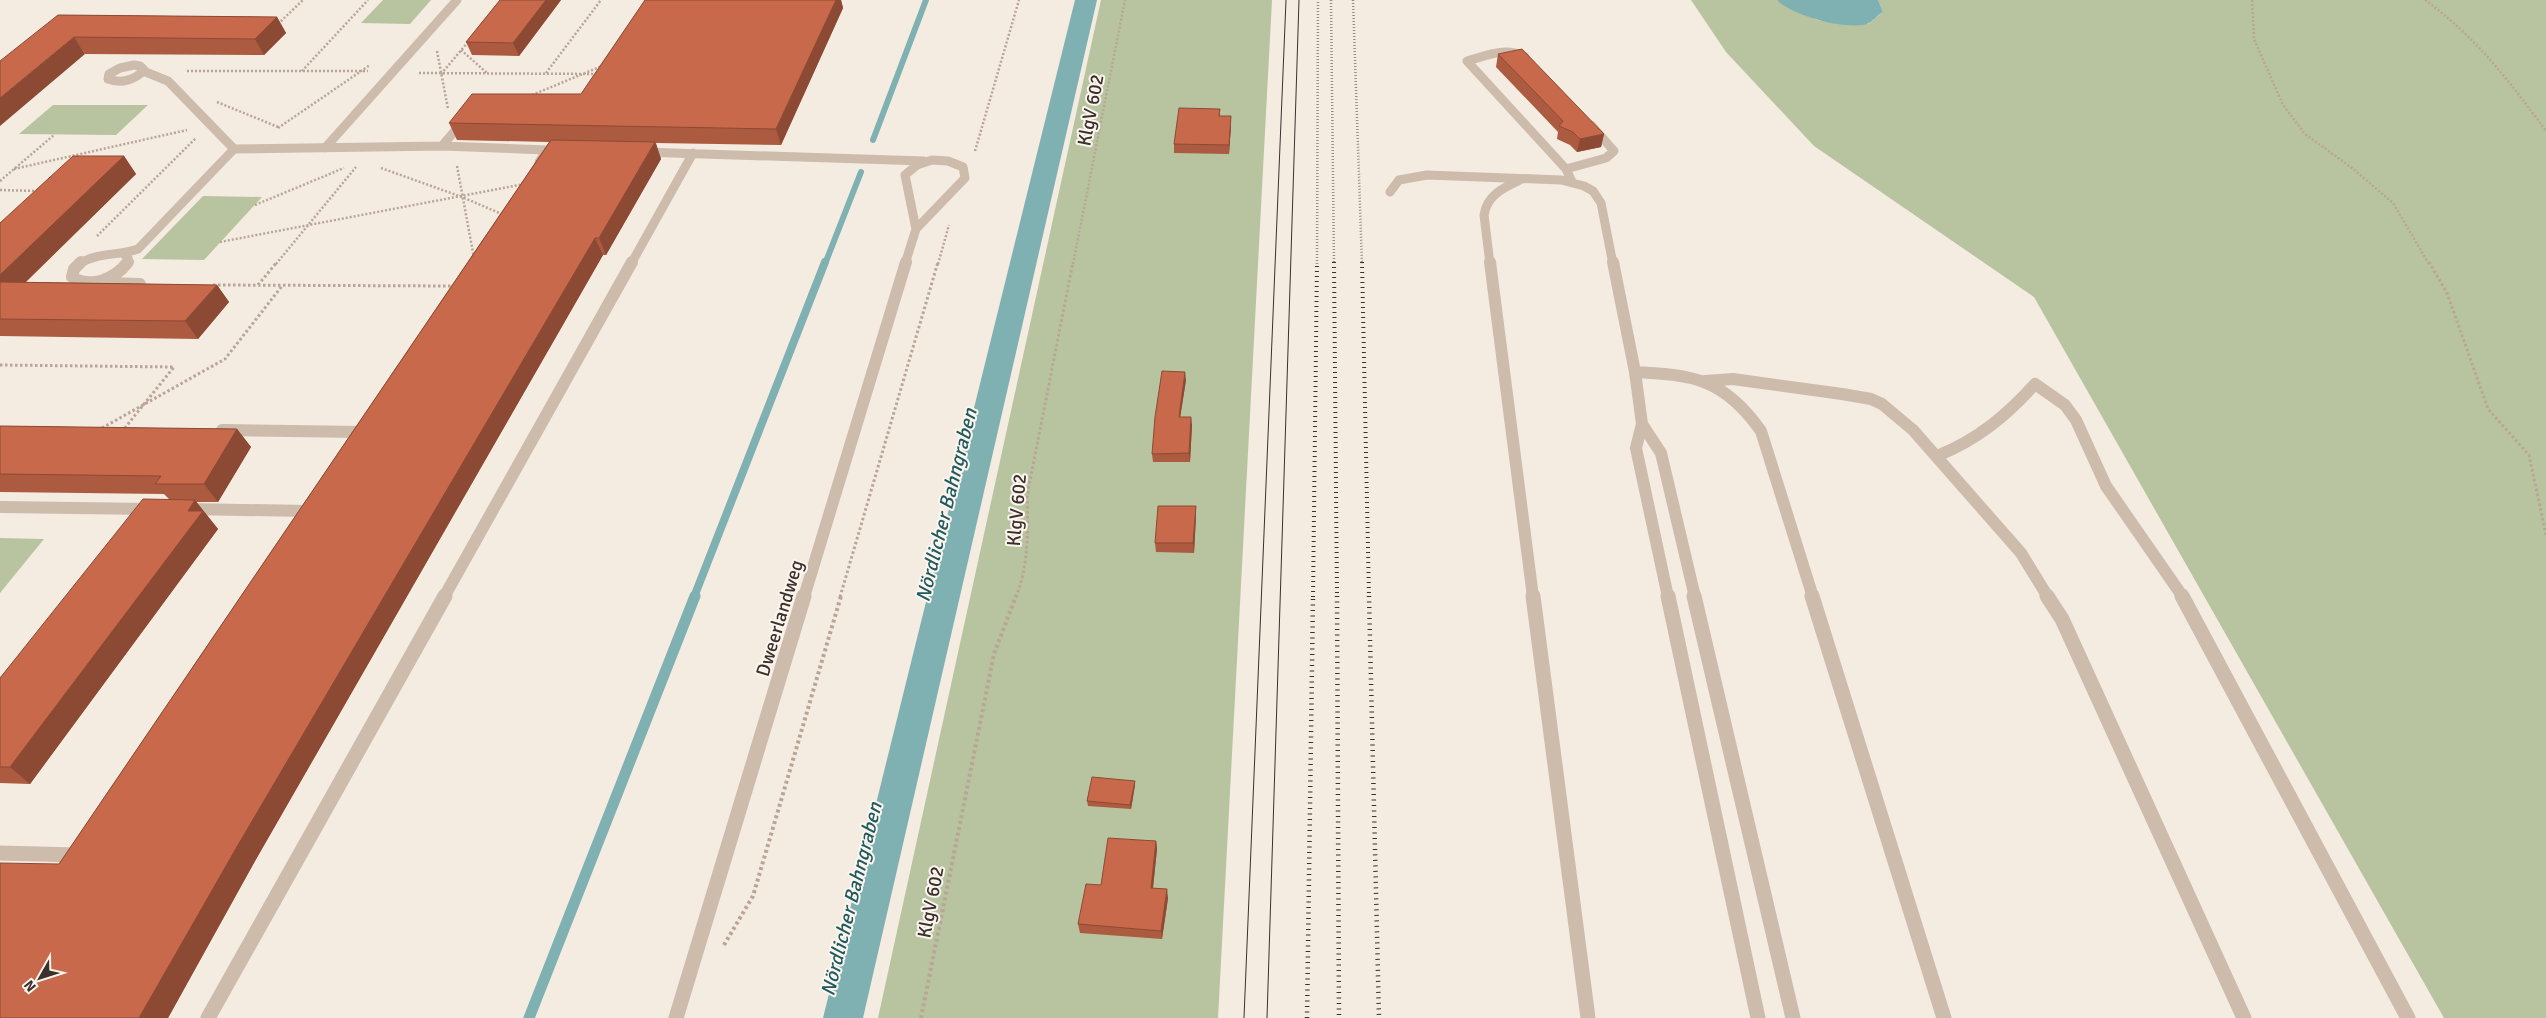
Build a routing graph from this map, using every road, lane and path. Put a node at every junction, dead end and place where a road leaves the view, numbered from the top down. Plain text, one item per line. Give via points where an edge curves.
1 (303, 0) edge
2 (368, 0) edge
3 (457, 0) edge
4 (600, 0) edge
5 (1019, 0) edge
6 (1126, 0) edge
7 (2252, 0) edge
8 (2425, 0) edge
9 (278, 24) dead end
10 (473, 36) edge
11 (461, 50) junction
12 (377, 61) dead end
13 (605, 65) edge
14 (1533, 65) edge
15 (302, 71) dead end
16 (144, 72) dead end
17 (441, 74) dead end
18 (487, 74) dead end
19 (546, 74) dead end
20 (531, 96) edge
21 (473, 109) edge
22 (1585, 119) edge
23 (210, 124) junction
24 (2546, 131) edge
25 (54, 135) dead end
26 (442, 146) junction
27 (326, 148) junction
28 (234, 149) junction
29 (247, 150) junction
30 (547, 150) junction
31 (559, 151) edge
32 (636, 152) edge
33 (693, 153) junction
34 (361, 161) dead end
35 (928, 161) junction
36 (962, 167) junction
37 (14, 169) junction
38 (1566, 169) junction
39 (1521, 179) junction
40 (0, 181) edge
41 (1572, 182) junction
42 (525, 183) joint
43 (0, 190) edge
44 (1390, 192) dead end
45 (36, 198) edge
46 (952, 216) dead end
47 (307, 226) junction
48 (916, 229) junction
49 (92, 240) dead end
50 (220, 242) dead end
51 (124, 254) junction
52 (105, 279) junction
53 (156, 284) edge
54 (212, 285) edge
55 (258, 285) junction
56 (283, 286) junction
57 (457, 286) edge
58 (0, 365) edge
59 (1635, 372) junction
60 (1705, 380) junction
61 (144, 404) junction
62 (1642, 424) junction
63 (102, 428) edge
64 (124, 429) edge
65 (212, 430) edge
66 (350, 448) edge
67 (1937, 456) junction
68 (0, 507) edge
69 (140, 509) junction
70 (128, 524) edge
71 (296, 527) edge
72 (2546, 535) edge
73 (88, 838) edge
74 (0, 854) edge
75 (719, 953) dead end
76 (208, 1018) edge
77 (676, 1018) edge
78 (921, 1018) edge
79 (1588, 1018) edge
80 (1758, 1018) edge
81 (1793, 1018) edge
82 (1944, 1018) edge
83 (2244, 1018) edge
84 (2408, 1018) edge

1 - 9 path
2 - 15 path
3 - 27 street
4 - 19 path
5 - 36 path via 975,152
6 - 78 path, KlgV 602 via 1027,496 1025,573 994,654
7 - 72 path via 2254,39 2283,105 2305,134 2393,203 2446,293 2488,409 2529,455
8 - 24 path via 2443,12 2497,64
10 - 11 path
11 - 17 path
11 - 18 path
12 - 29 path
13 - 20 path
14 - 38 street via 1521,53 1509,51 1467,61
16 - 23 street via 168,81
21 - 26 street
22 - 38 street via 1614,151 1598,161
23 - 28 street
23 - 37 path
23 - 49 path
25 - 37 path
26 - 27 street
26 - 30 street
27 - 29 street
28 - 29 street
28 - 51 street via 138,249
30 - 31 street
30 - 42 street
32 - 33 street
33 - 35 street
33 - 76 street
34 - 47 path
35 - 36 street via 949,161
35 - 48 street via 910,169 905,175
36 - 48 street, Dweerlandweg via 965,178
37 - 40 path
38 - 41 street
39 - 41 street
39 - 44 street via 1412,177 1398,180
39 - 79 street via 1493,196 1484,215
41 - 59 street via 1593,191 1602,203
42 - 47 path
43 - 45 path via 43,192
46 - 75 path via 753,896
47 - 50 path
47 - 55 path
48 - 77 street, Dweerlandweg
51 - 52 street via 128,263
51 - 52 street via 106,253 85,260 77,266 72,277 84,282
52 - 53 street via 107,283
54 - 55 path
55 - 56 path
56 - 57 path
56 - 61 path via 225,359
58 - 61 path via 174,367
59 - 60 street via 1687,375
59 - 62 street
60 - 67 street via 1733,379 1871,399 1892,410
60 - 82 street via 1733,397 1761,430
61 - 63 path
61 - 64 path
62 - 80 street via 1636,448
62 - 81 street via 1661,453
65 - 66 street via 363,428
67 - 83 street via 2021,553 2062,619
67 - 84 street via 1987,432 2035,384 2065,405 2076,420 2106,486 2179,590
68 - 69 street
69 - 70 street
69 - 71 street via 310,507
73 - 74 street via 77,855

